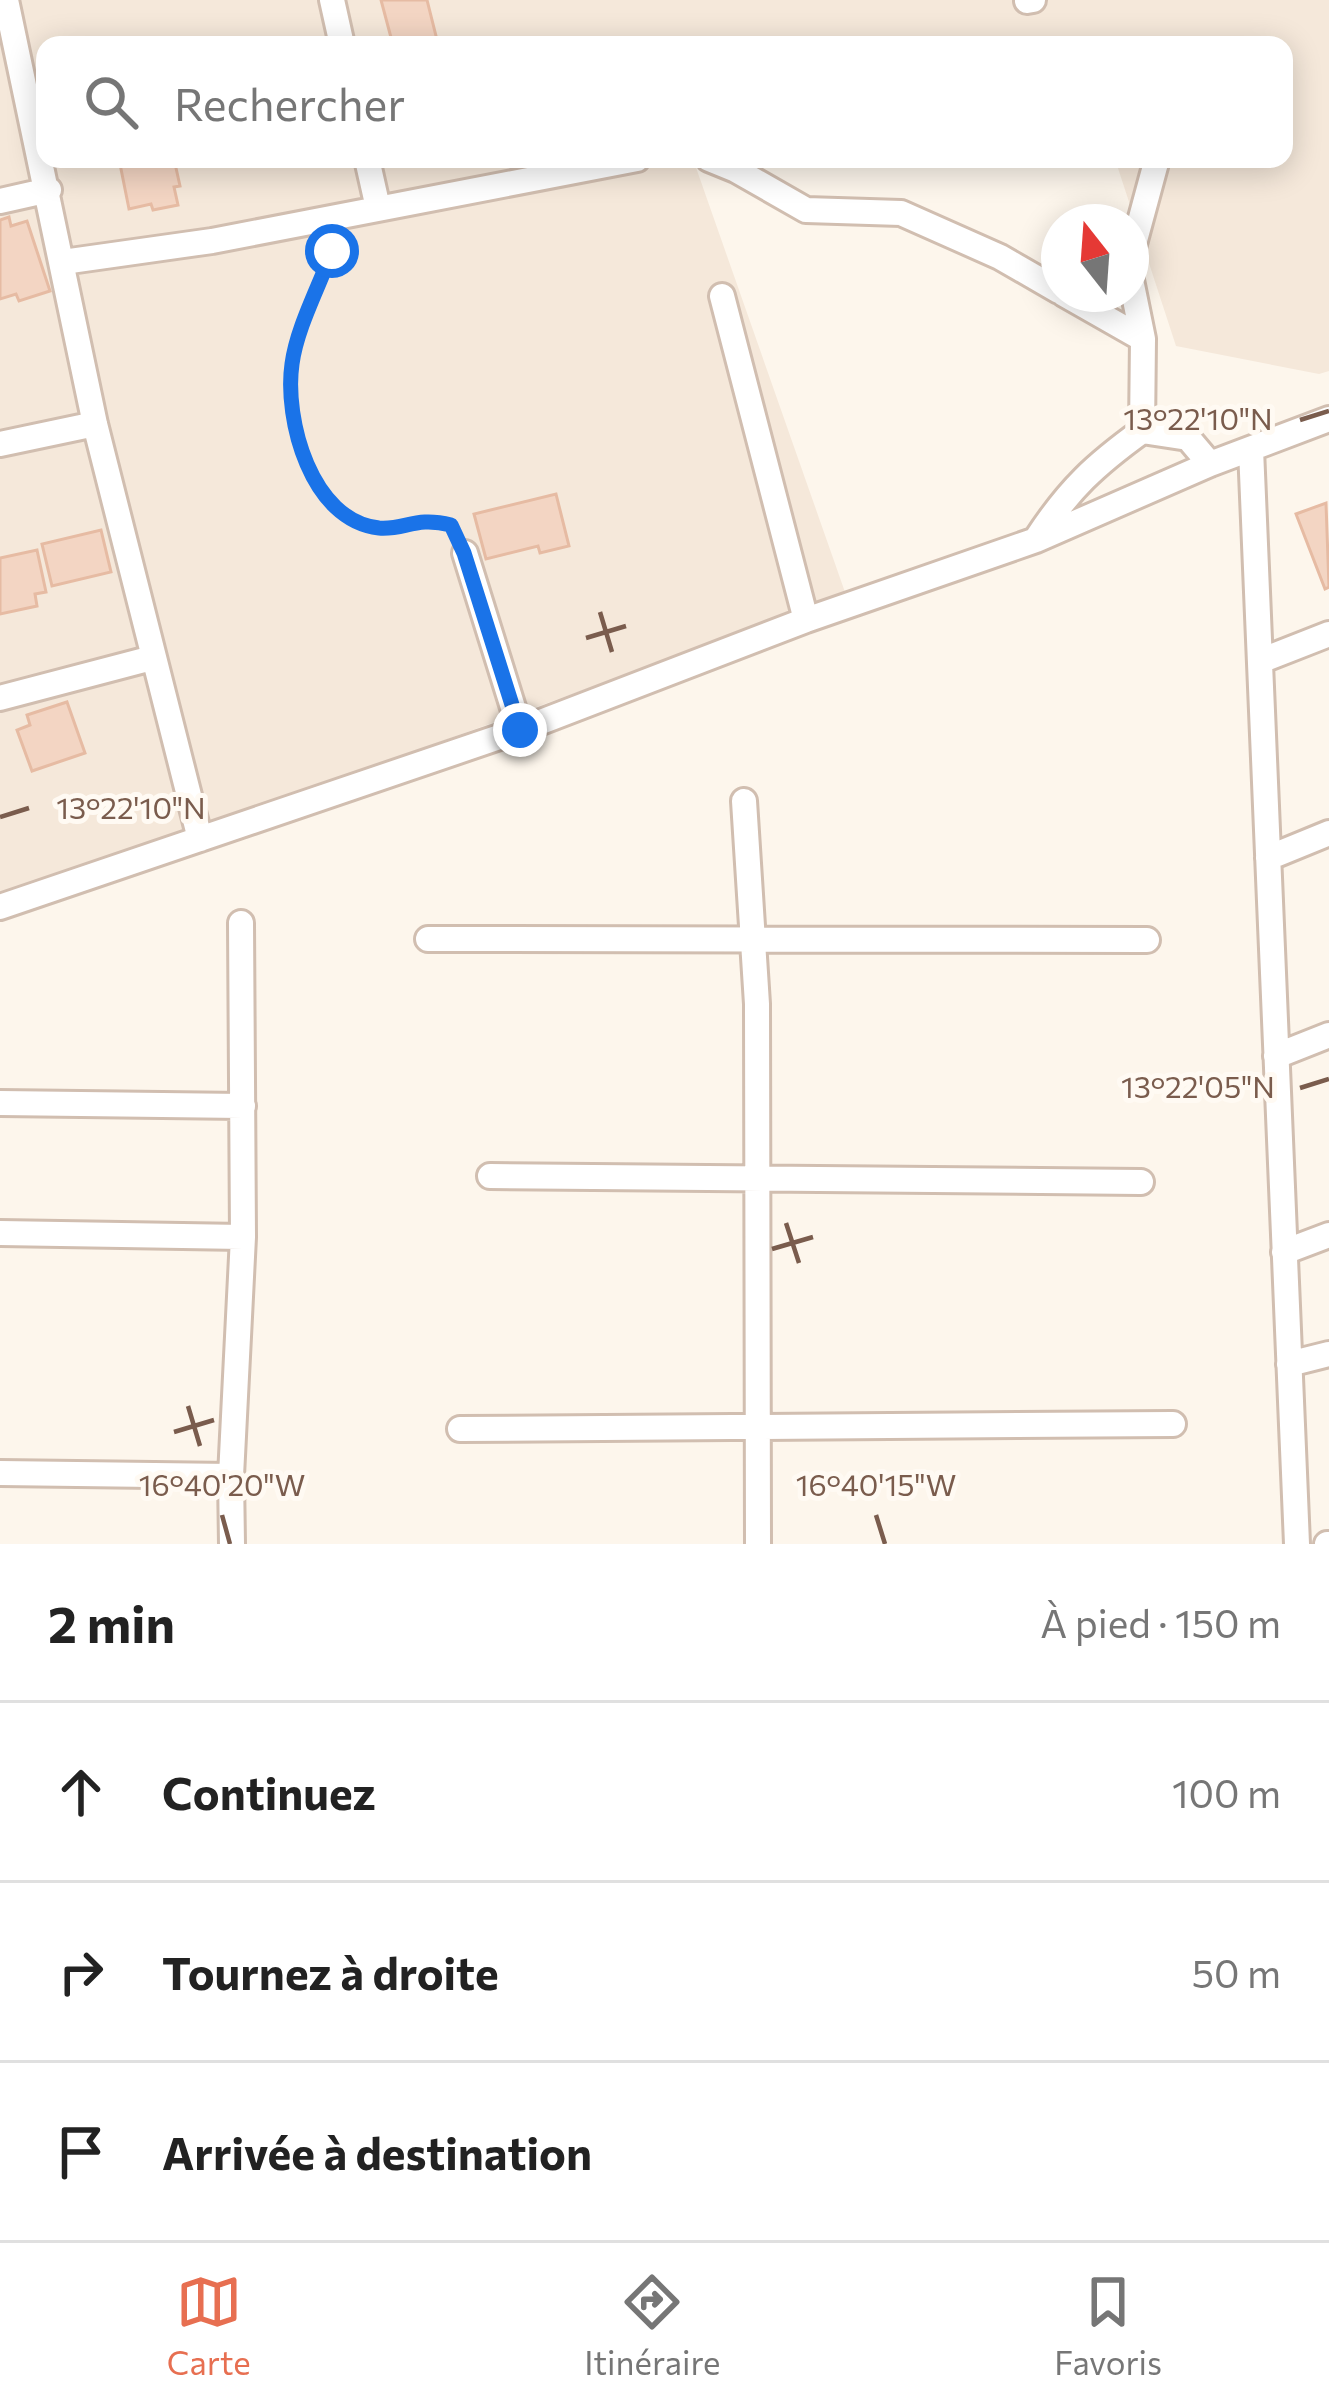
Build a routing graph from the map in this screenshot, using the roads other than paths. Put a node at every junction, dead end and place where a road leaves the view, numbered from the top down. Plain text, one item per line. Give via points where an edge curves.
1 (6, 0) edge
2 (332, 0) edge
3 (340, 36) edge
4 (36, 133) edge
5 (44, 168) edge
6 (369, 168) edge
7 (589, 168) edge
8 (731, 168) edge
9 (1155, 168) edge
10 (49, 190) junction
11 (0, 201) edge
12 (1145, 204) edge
13 (378, 208) junction
14 (63, 262) junction
15 (1041, 280) edge
16 (722, 296) dead end
17 (1096, 312) edge
18 (1138, 312) edge
19 (1143, 339) junction
20 (1329, 419) edge
21 (95, 424) junction
22 (1142, 431) junction
23 (0, 444) edge
24 (1251, 449) junction
25 (1210, 464) junction
26 (1036, 540) junction
27 (464, 553) road end
28 (806, 620) junction
29 (1329, 634) edge
30 (152, 658) junction
31 (1260, 661) junction
32 (0, 698) edge
33 (520, 730) junction
34 (744, 801) dead end
35 (1329, 833) edge
36 (200, 838) junction
37 (1268, 858) junction
38 (0, 907) edge
39 (242, 923) dead end
40 (428, 938) dead end
41 (753, 939) junction
42 (1147, 940) dead end
43 (1329, 1035) edge
44 (1276, 1056) junction
45 (0, 1103) edge
46 (243, 1106) junction
47 (490, 1175) dead end
48 (758, 1178) junction
49 (1142, 1182) dead end
50 (0, 1233) edge
51 (1329, 1235) edge
52 (243, 1237) junction
53 (1284, 1252) junction
54 (1329, 1354) edge
55 (1289, 1364) junction
56 (1173, 1424) dead end
57 (758, 1426) junction
58 (460, 1429) dead end
59 (0, 1473) edge
60 (231, 1476) junction
61 (232, 1544) edge
62 (758, 1544) edge
63 (1297, 1544) edge

1 - 4 street
2 - 3 street
5 - 10 street
6 - 13 street
7 - 13 street
8 - 15 street via 806,210 901,213
9 - 12 street
10 - 11 street
10 - 14 street
13 - 14 street
14 - 21 street
16 - 28 street
17 - 19 street
18 - 19 street
19 - 22 street
20 - 24 street
21 - 23 street
21 - 30 street
22 - 25 street via 1188,438
22 - 26 street via 1064,496
24 - 25 street
24 - 31 street
25 - 26 street
26 - 28 street
27 - 33 street
28 - 33 street
29 - 31 street
30 - 32 street
30 - 36 street
31 - 37 street
33 - 36 street
34 - 41 street
35 - 37 street
36 - 38 street
37 - 44 street
39 - 46 street
40 - 41 street
41 - 42 street
41 - 48 street
43 - 44 street
44 - 53 street
45 - 46 street
46 - 52 street
47 - 48 street
48 - 49 street
48 - 57 street
50 - 52 street
51 - 53 street
52 - 60 street
53 - 55 street
54 - 55 street
55 - 63 street
56 - 57 street
57 - 58 street
57 - 62 street
59 - 60 street
60 - 61 street

